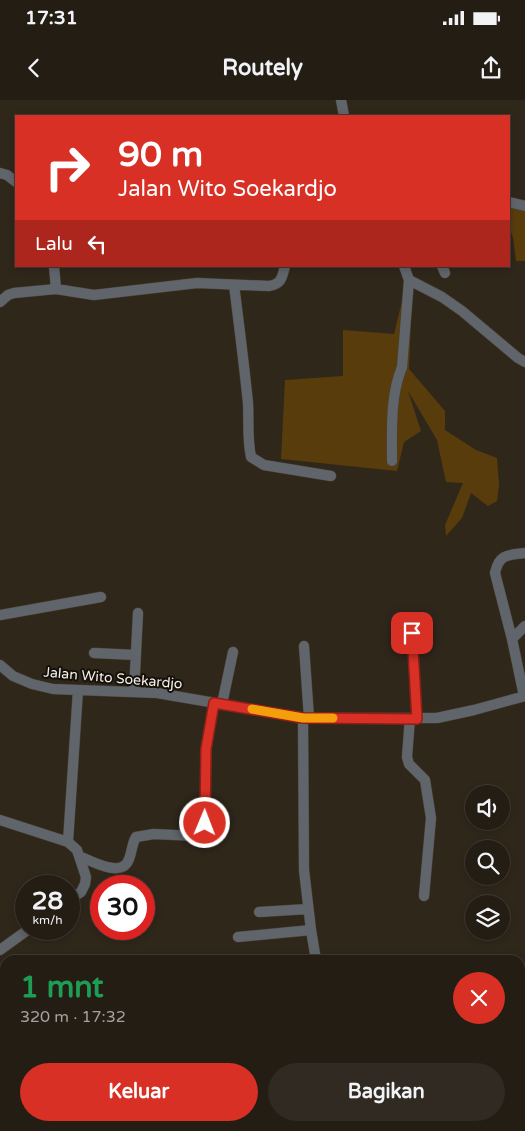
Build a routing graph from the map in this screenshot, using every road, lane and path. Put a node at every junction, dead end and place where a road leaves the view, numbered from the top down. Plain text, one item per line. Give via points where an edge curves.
1 (341, 100) edge
2 (344, 115) edge
3 (0, 173) edge
4 (15, 181) edge
5 (510, 202) edge
6 (525, 206) edge
7 (54, 267) edge
8 (285, 267) edge
9 (404, 267) edge
10 (409, 280) junction
11 (234, 284) junction
12 (56, 289) junction
13 (0, 302) edge
14 (525, 362) edge
15 (392, 461) dead end
16 (331, 476) dead end
17 (525, 552) edge
18 (102, 597) dead end
19 (138, 613) dead end
20 (0, 615) edge
21 (525, 626) edge
22 (412, 633) dead end
23 (512, 639) junction
24 (304, 646) dead end
25 (233, 652) dead end
26 (94, 654) dead end
27 (136, 655) junction
28 (0, 665) edge
29 (78, 690) junction
30 (134, 692) junction
31 (524, 696) edge
32 (218, 704) junction
33 (306, 718) junction
34 (413, 718) junction
35 (0, 820) edge
36 (68, 842) junction
37 (79, 856) junction
38 (80, 892) edge
39 (424, 896) dead end
40 (308, 910) junction
41 (259, 912) dead end
42 (311, 930) junction
43 (238, 937) dead end
44 (15, 939) edge
45 (0, 950) edge
46 (315, 955) edge

1 - 2 street
3 - 4 street
5 - 6 street
7 - 12 street
8 - 11 street via 282,280 276,285
9 - 10 street
10 - 14 street via 462,311
10 - 15 street via 402,367 397,380 392,420
11 - 12 street via 197,283 94,295
11 - 16 street via 251,457 264,465
12 - 13 street via 14,293
17 - 23 street via 497,563 496,573
18 - 20 street
19 - 27 street
21 - 23 street
22 - 34 street
23 - 31 street
24 - 33 street
25 - 32 street
26 - 27 street
27 - 30 street
28 - 29 street, Jalan Wito Soekardjo via 13,676 32,684
29 - 30 street, Jalan Wito Soekardjo
29 - 36 street
30 - 32 street, Jalan Wito Soekardjo
31 - 34 street, Jalan Wito Soekardjo via 437,718
32 - 33 street, Jalan Wito Soekardjo
32 - 37 street via 206,749 203,831 196,836 154,834 136,837 128,863 115,870
33 - 34 street, Jalan Wito Soekardjo
33 - 40 street via 304,870
34 - 39 street via 407,757 409,764 425,780 431,818
35 - 36 street
36 - 37 street
37 - 38 street via 86,876
40 - 41 street
40 - 42 street
42 - 43 street
42 - 46 street
44 - 45 street

